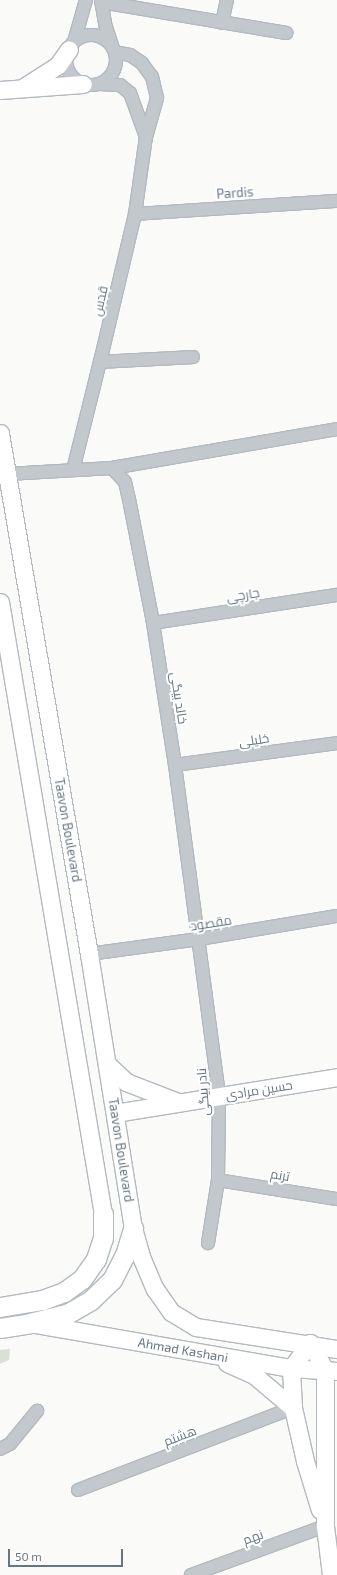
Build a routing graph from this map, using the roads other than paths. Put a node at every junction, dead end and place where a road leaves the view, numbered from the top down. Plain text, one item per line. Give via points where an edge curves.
1 (86, 0) edge
2 (227, 0) edge
3 (101, 1) edge
4 (222, 23) junction
5 (286, 33) dead end
6 (71, 45) junction
7 (114, 49) junction
8 (91, 84) junction
9 (20, 89) junction
10 (0, 90) edge
11 (146, 137) junction
12 (337, 201) edge
13 (135, 214) junction
14 (193, 357) dead end
15 (100, 362) junction
16 (337, 429) edge
17 (0, 433) edge
18 (112, 468) junction
19 (73, 470) junction
20 (7, 474) junction
21 (337, 595) edge
22 (0, 602) edge
23 (153, 623) junction
24 (337, 743) edge
25 (175, 765) junction
26 (337, 916) edge
27 (199, 939) junction
28 (89, 954) junction
29 (107, 1064) junction
30 (337, 1077) edge
31 (219, 1096) junction
32 (180, 1102) junction
33 (115, 1113) junction
34 (218, 1180) junction
35 (337, 1199) edge
36 (103, 1214) joint
37 (132, 1228) junction
38 (208, 1243) dead end
39 (0, 1307) edge
40 (30, 1323) junction
41 (0, 1328) edge
42 (310, 1343) junction
43 (337, 1349) edge
44 (205, 1354) junction
45 (291, 1368) junction
46 (331, 1370) edge
47 (292, 1408) junction
48 (37, 1411) dead end
49 (330, 1414) edge
50 (0, 1449) edge
51 (331, 1471) edge
52 (78, 1490) dead end
53 (325, 1526) junction
54 (192, 1575) edge
55 (331, 1575) edge

1 - 6 street
2 - 4 street
3 - 4 street
3 - 7 street
4 - 5 street
6 - 7 street via 81,37 89,35 106,39
6 - 8 street via 67,66 70,74 76,80
6 - 9 main road via 58,65
7 - 8 street via 116,68 106,81
7 - 11 street, قدس via 142,63 152,77 157,98
8 - 9 main road
8 - 11 street, قدس via 120,85 130,93
9 - 10 main road
11 - 13 street, قدس
12 - 13 street, Pardis
13 - 15 street, قدس
14 - 15 street
15 - 19 street, قدس
16 - 18 street
17 - 20 main road, Taavon Boulevard
18 - 19 street
18 - 23 street, خالد بیگی via 125,482
19 - 20 street
20 - 28 main road, Taavon Boulevard
21 - 23 street, جارچی
22 - 36 main road
23 - 25 street, خالد بیگی
24 - 25 street, خلیلی
25 - 27 street, خالد بیگی
26 - 27 street, مقصود
27 - 28 street, مقصود
27 - 31 street, نادر بیگی
28 - 29 main road, Taavon Boulevard
29 - 32 main road, حسین مرادی via 126,1082
29 - 33 main road, Taavon Boulevard
30 - 31 main road, حسین مرادی
31 - 32 main road, حسین مرادی
31 - 34 street, نادر بیگی
32 - 33 main road, حسین مرادی
33 - 37 main road, Taavon Boulevard
34 - 35 street, ترنم
34 - 38 street, نادر بیگی
36 - 39 main road via 103,1238 96,1259 82,1279 64,1292 42,1300
37 - 40 main road via 125,1255 112,1280 91,1300 67,1314
37 - 42 main road, Ahmad Kashani via 155,1289 171,1312 196,1327
40 - 41 main road
40 - 44 main road, Ahmad Kashani
42 - 43 main road, Ahmad Kashani
42 - 45 main road
42 - 46 main road
44 - 45 main road, Ahmad Kashani
44 - 47 main road via 254,1375
45 - 46 main road, Ahmad Kashani
45 - 47 main road
46 - 49 main road
47 - 52 street, هشتم
47 - 53 main road
48 - 50 street via 10,1444
49 - 51 main road
51 - 53 main road
53 - 54 street, نهم
53 - 55 main road

